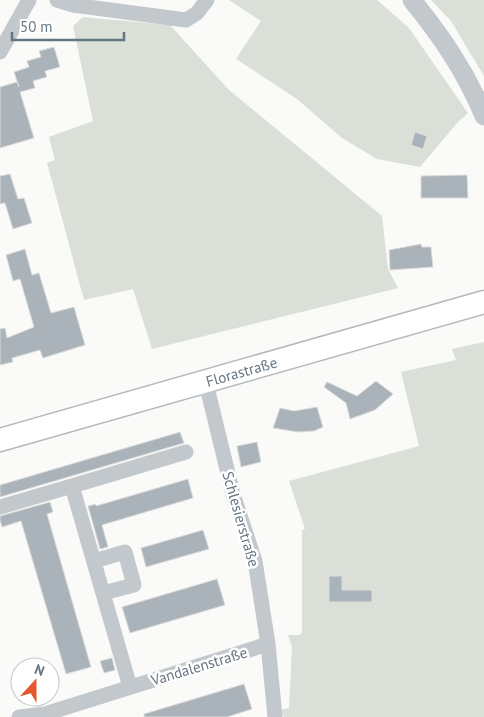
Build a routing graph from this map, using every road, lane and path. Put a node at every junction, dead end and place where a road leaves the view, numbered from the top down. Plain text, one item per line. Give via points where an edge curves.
1 (29, 0) edge
2 (57, 0) edge
3 (207, 0) edge
4 (412, 0) edge
5 (0, 52) edge
6 (484, 116) edge
7 (484, 302) edge
8 (206, 383) junction
9 (0, 440) edge
10 (186, 452) dead end
11 (72, 486) junction
12 (0, 507) edge
13 (94, 561) junction
14 (103, 593) junction
15 (268, 644) junction
16 (130, 687) junction
17 (20, 717) edge
18 (275, 717) edge

1 - 5 street
2 - 3 street via 186,20 197,13
4 - 6 street via 446,42 470,82
7 - 8 main road, Florastraße
8 - 9 main road, Florastraße
8 - 15 street, Schlesierstraße via 233,494 255,561
10 - 11 street
11 - 12 street
11 - 13 street, Vandalenstraße
13 - 14 street, Vandalenstraße
13 - 14 street via 125,552 134,585
14 - 16 street, Vandalenstraße
15 - 16 street, Vandalenstraße
15 - 18 street, Schlesierstraße
16 - 17 street, Vandalenstraße via 45,714

